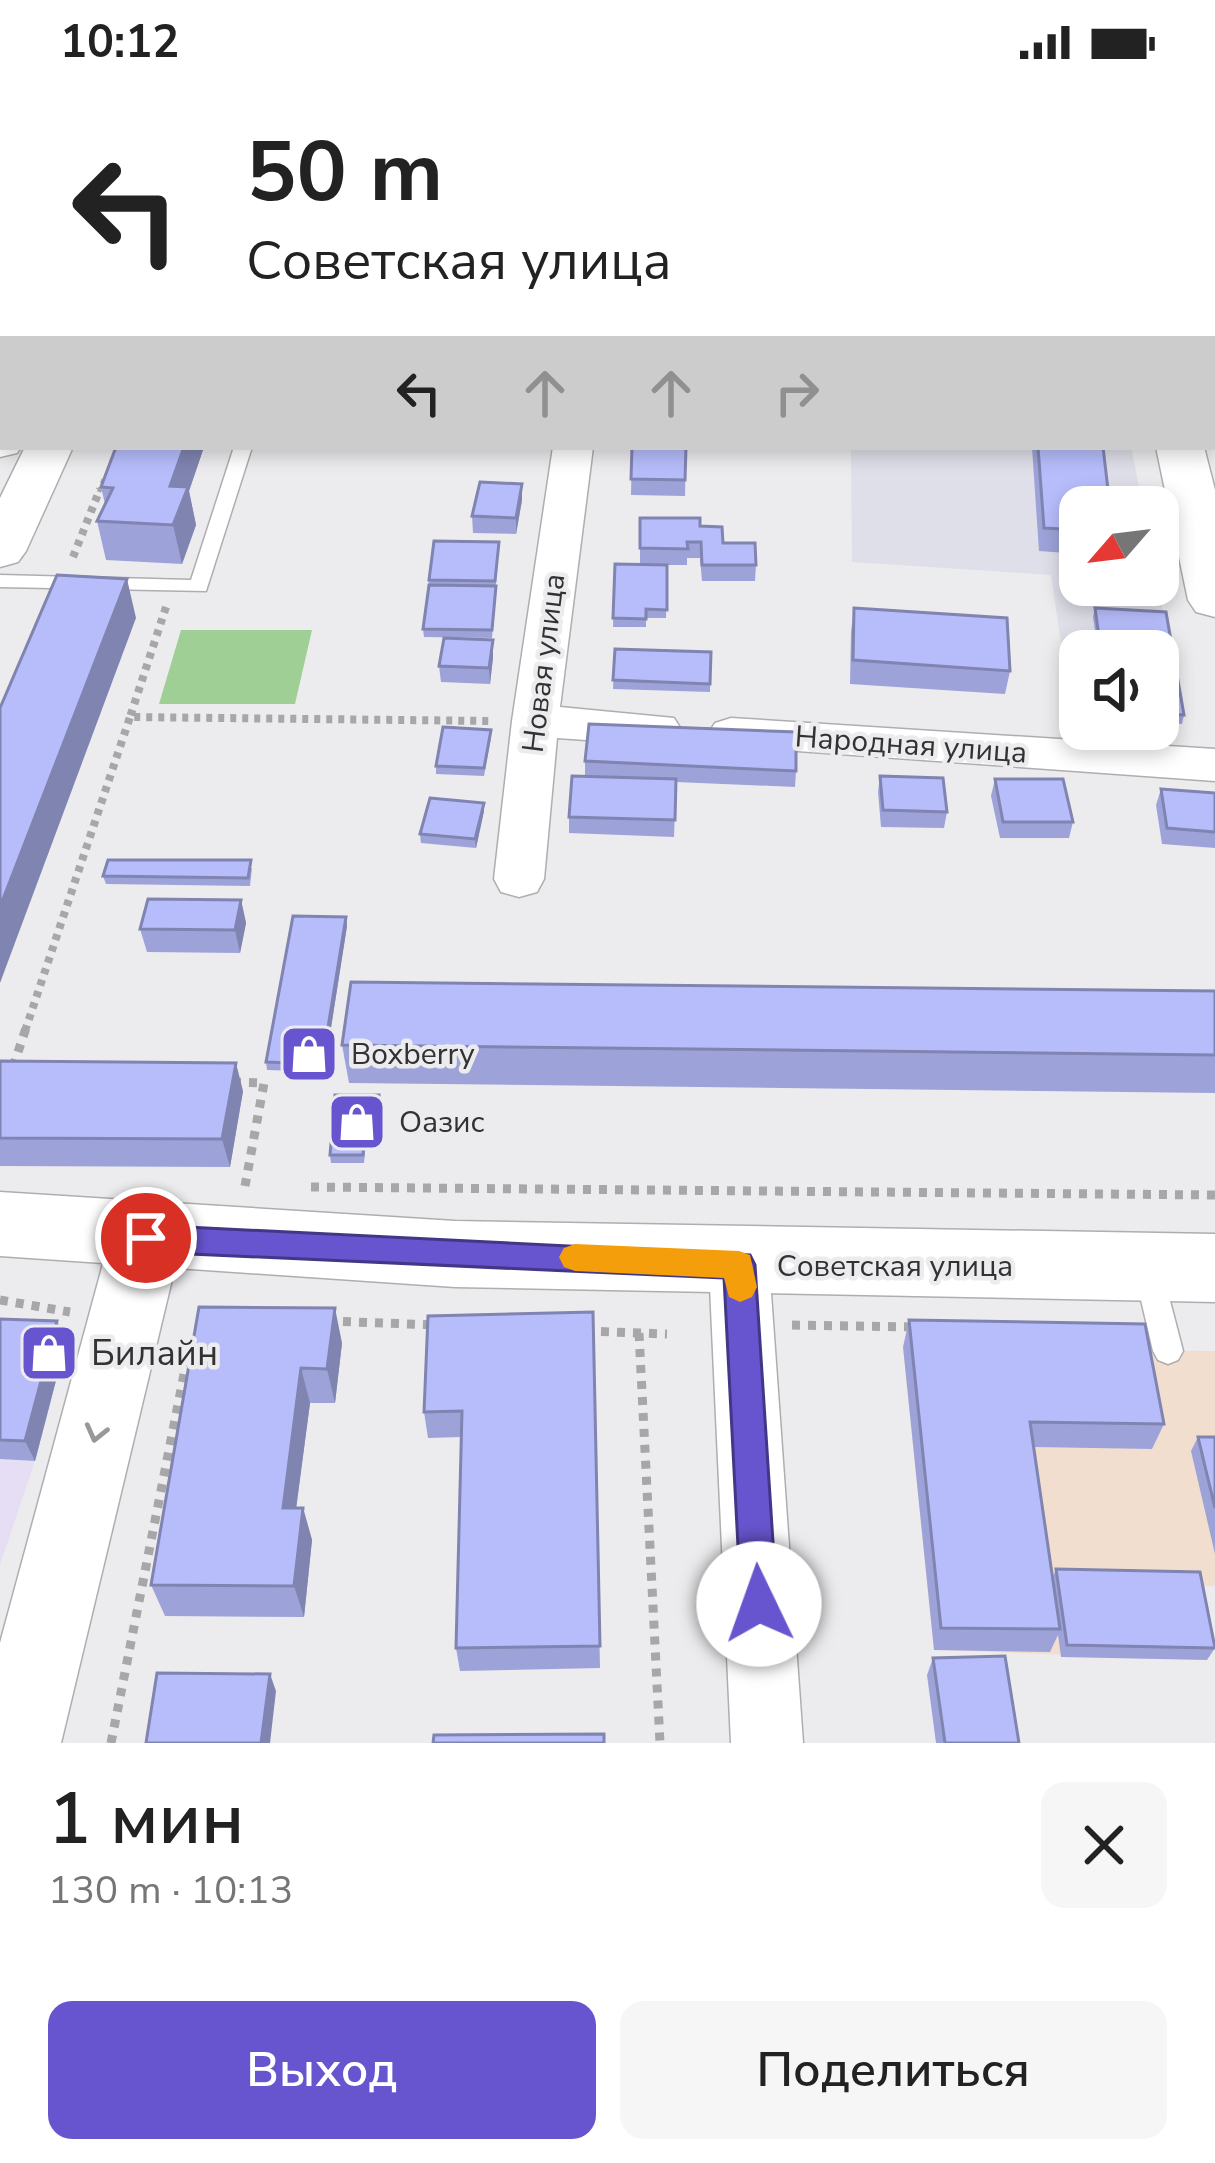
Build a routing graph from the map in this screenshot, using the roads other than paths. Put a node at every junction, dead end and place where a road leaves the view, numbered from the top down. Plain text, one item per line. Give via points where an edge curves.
1 (48, 450) edge
2 (242, 450) edge
3 (573, 450) edge
4 (1181, 450) edge
5 (0, 551) edge
6 (0, 581) edge
7 (1215, 600) edge
8 (535, 721) junction
9 (1215, 765) edge
10 (519, 879) dead end
11 (0, 1224) edge
12 (146, 1238) junction
13 (1181, 1268) edge
14 (759, 1295) junction
15 (1168, 1351) dead end
16 (17, 1743) edge
17 (767, 1743) edge

1 - 5 street
2 - 6 lane via 199,587
3 - 8 street, Новая улица
4 - 7 street
8 - 9 street, Народная улица
8 - 10 street, Новая улица
11 - 12 main road, Советская улица
12 - 14 main road, Советская улица
12 -> 16 street
13 - 14 main road, Советская улица
13 - 15 lane
14 - 17 street

